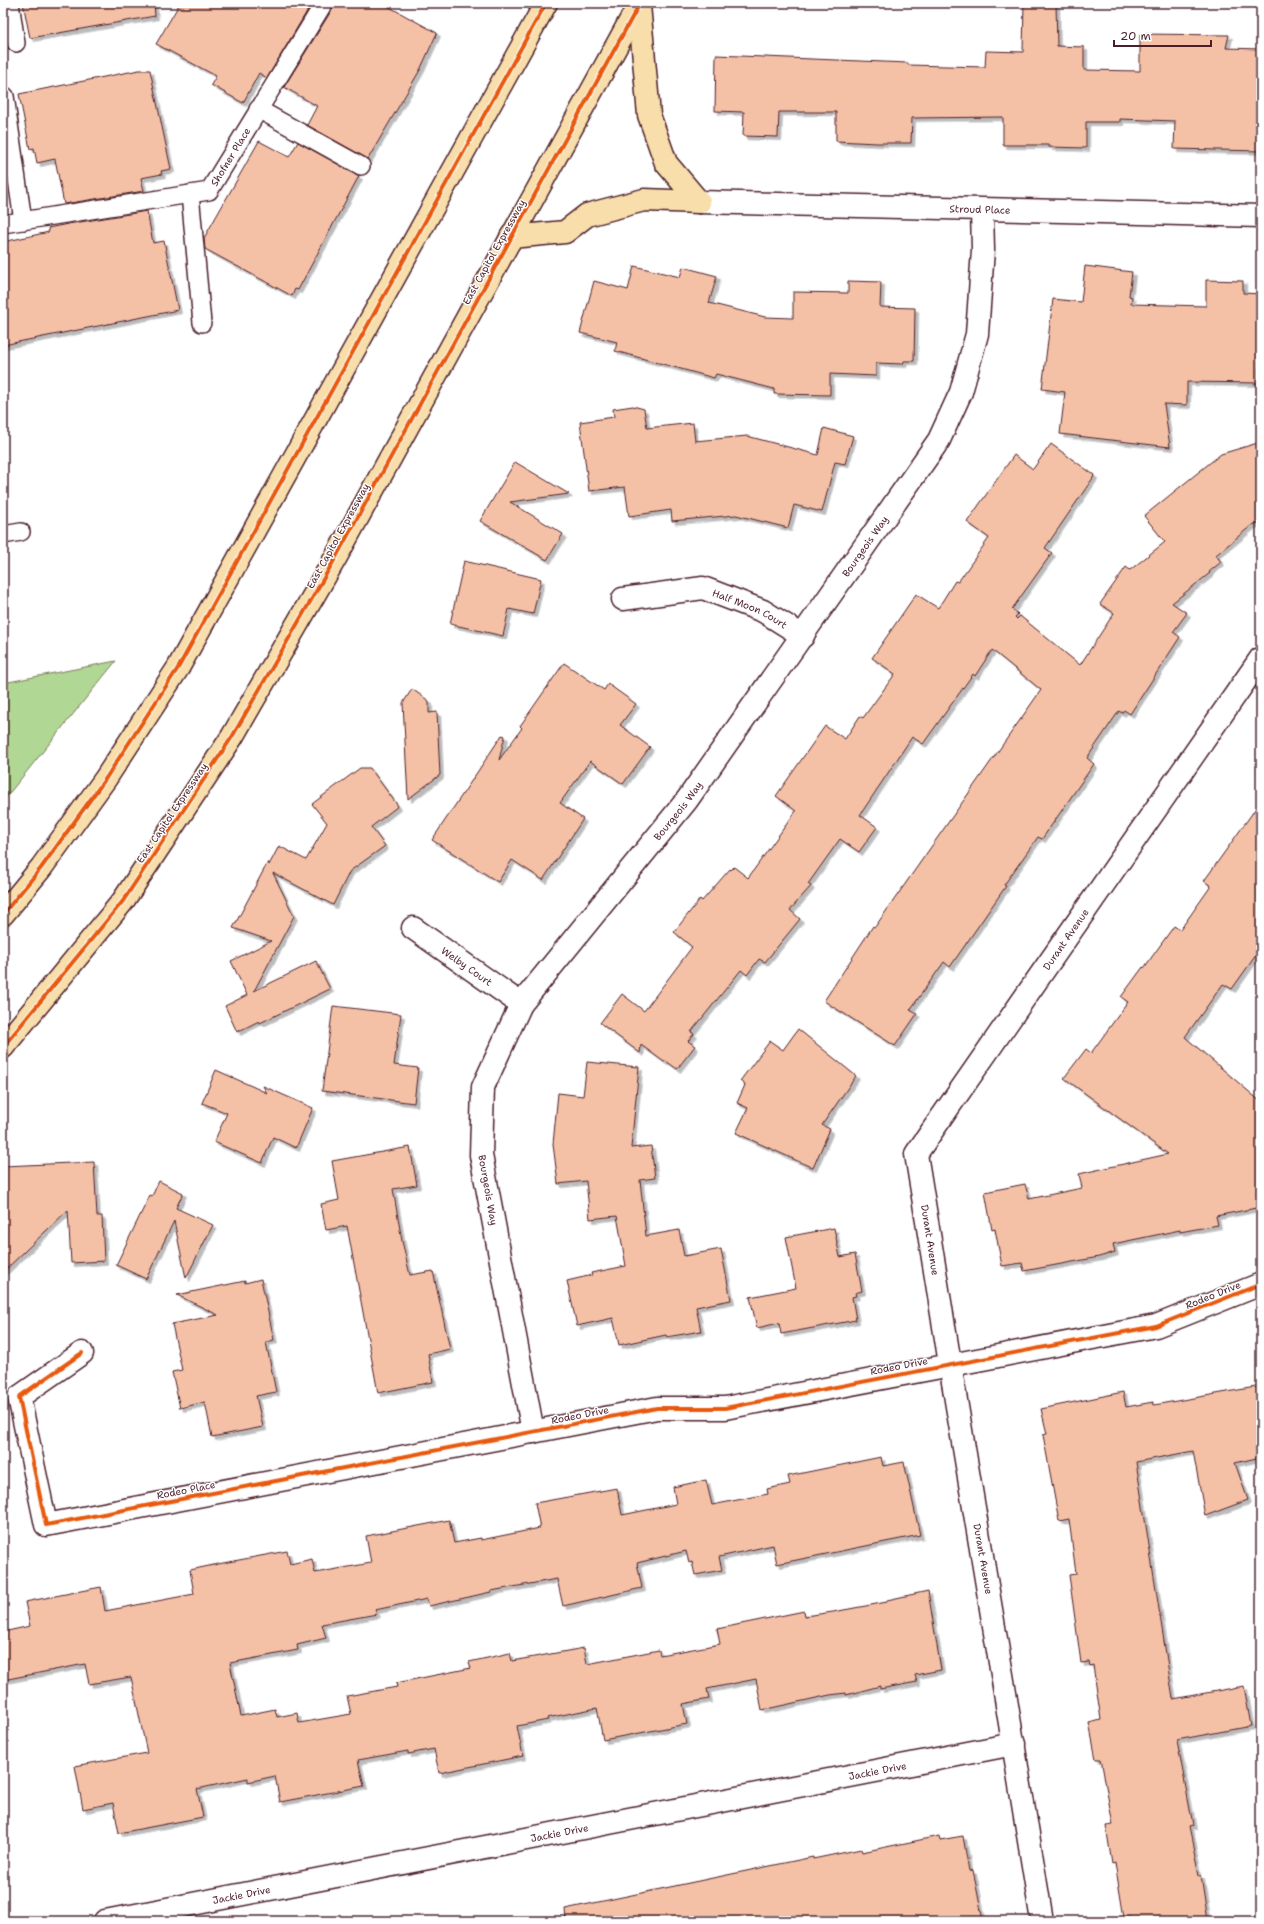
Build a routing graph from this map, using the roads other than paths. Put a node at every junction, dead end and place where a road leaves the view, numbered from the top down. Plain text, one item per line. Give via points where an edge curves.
1 (10, 3) edge
2 (324, 3) edge
3 (546, 3) edge
4 (639, 4) edge
5 (16, 43) dead end
6 (5, 96) dead end
7 (258, 109) junction
8 (361, 166) dead end
9 (190, 194) junction
10 (699, 202) junction
11 (982, 210) junction
12 (1261, 216) edge
13 (23, 221) junction
14 (3, 224) edge
15 (511, 237) junction
16 (202, 323) dead end
17 (21, 532) dead end
18 (3, 535) edge
19 (623, 599) dead end
20 (803, 636) junction
21 (1261, 658) edge
22 (3, 914) edge
23 (413, 928) dead end
24 (521, 1004) junction
25 (3, 1046) edge
26 (1261, 1284) edge
27 (82, 1353) dead end
28 (949, 1365) junction
29 (533, 1432) junction
30 (1014, 1744) junction
31 (105, 1921) edge
32 (1042, 1921) edge

1 - 5 lane
2 - 7 lane, Shofner Place
3 - 22 highway via 178,668 106,778 41,868
4 - 10 highway via 649,115 666,164
4 - 15 highway, East Capitol Expressway
6 - 13 lane
7 - 8 lane
7 - 9 lane, Shofner Place via 208,191
9 - 13 lane, Shofner Place
9 - 16 lane
10 - 11 street, Stroud Place
10 - 15 highway via 644,200 587,215 565,232
11 - 12 street, Stroud Place
11 - 20 street, Bourgeois Way via 983,250 977,334 962,392 939,440
13 - 14 lane, Shofner Place
15 - 25 highway, East Capitol Expressway via 336,558 232,737 123,901
17 - 18 lane
19 - 20 street, Half Moon Court via 703,588 763,611
20 - 24 street, Bourgeois Way via 687,800
21 - 28 street, Durant Avenue via 916,1154
23 - 24 street, Welby Court
24 - 29 street, Bourgeois Way via 483,1087 481,1155
26 - 28 street, Rodeo Drive via 1156,1326
27 - 29 street, Rodeo Place via 18,1397 46,1525
28 - 29 street, Rodeo Drive via 725,1408 657,1408
28 - 30 street, Durant Avenue
30 - 31 street, Jackie Drive
30 - 32 street, Durant Avenue

